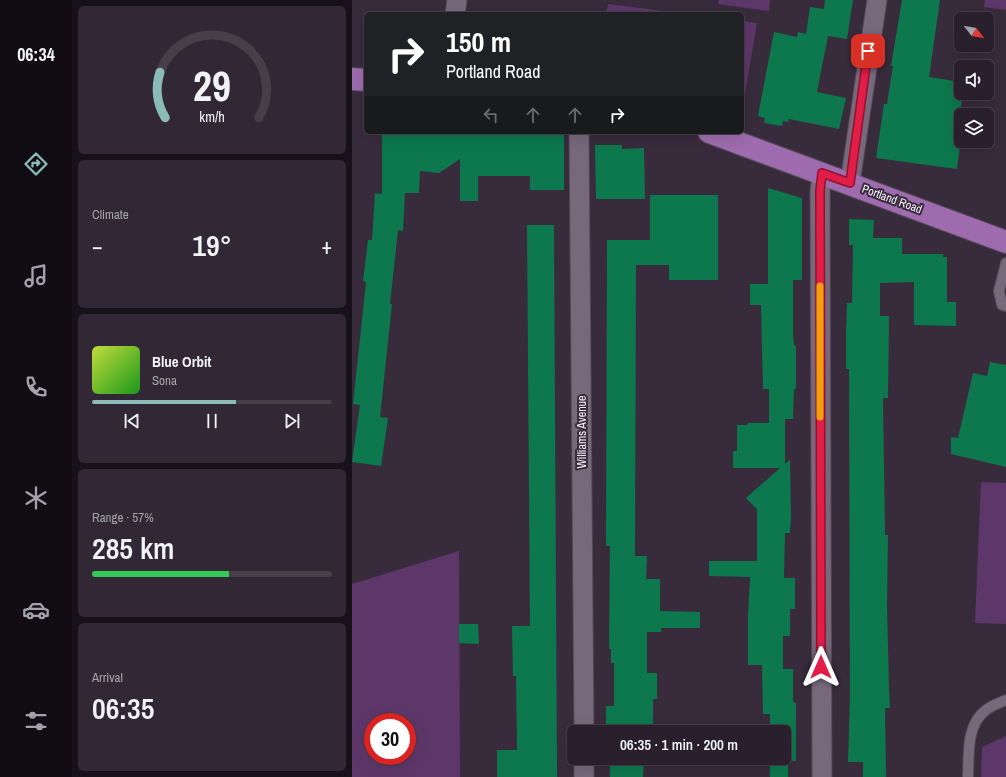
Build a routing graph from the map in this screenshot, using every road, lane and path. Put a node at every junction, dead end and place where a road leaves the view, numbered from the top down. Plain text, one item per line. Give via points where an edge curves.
1 (457, 0) edge
2 (876, 0) edge
3 (455, 12) edge
4 (352, 79) edge
5 (364, 80) edge
6 (579, 134) edge
7 (715, 134) edge
8 (822, 173) junction
9 (850, 183) junction
10 (1006, 242) edge
11 (1006, 263) edge
12 (1006, 306) edge
13 (1006, 700) edge
14 (584, 725) edge
15 (584, 765) edge
16 (584, 777) edge
17 (822, 777) edge
18 (968, 777) edge

1 - 3 street
2 - 9 street
4 - 5 highway
6 - 14 street, Williams Avenue
7 - 8 highway, Portland Road
8 - 9 highway, Portland Road
8 - 17 street
9 - 10 highway, Portland Road
11 - 12 lane via 999,291 1002,305
13 - 18 lane via 987,709 974,727 971,734
15 - 16 street

